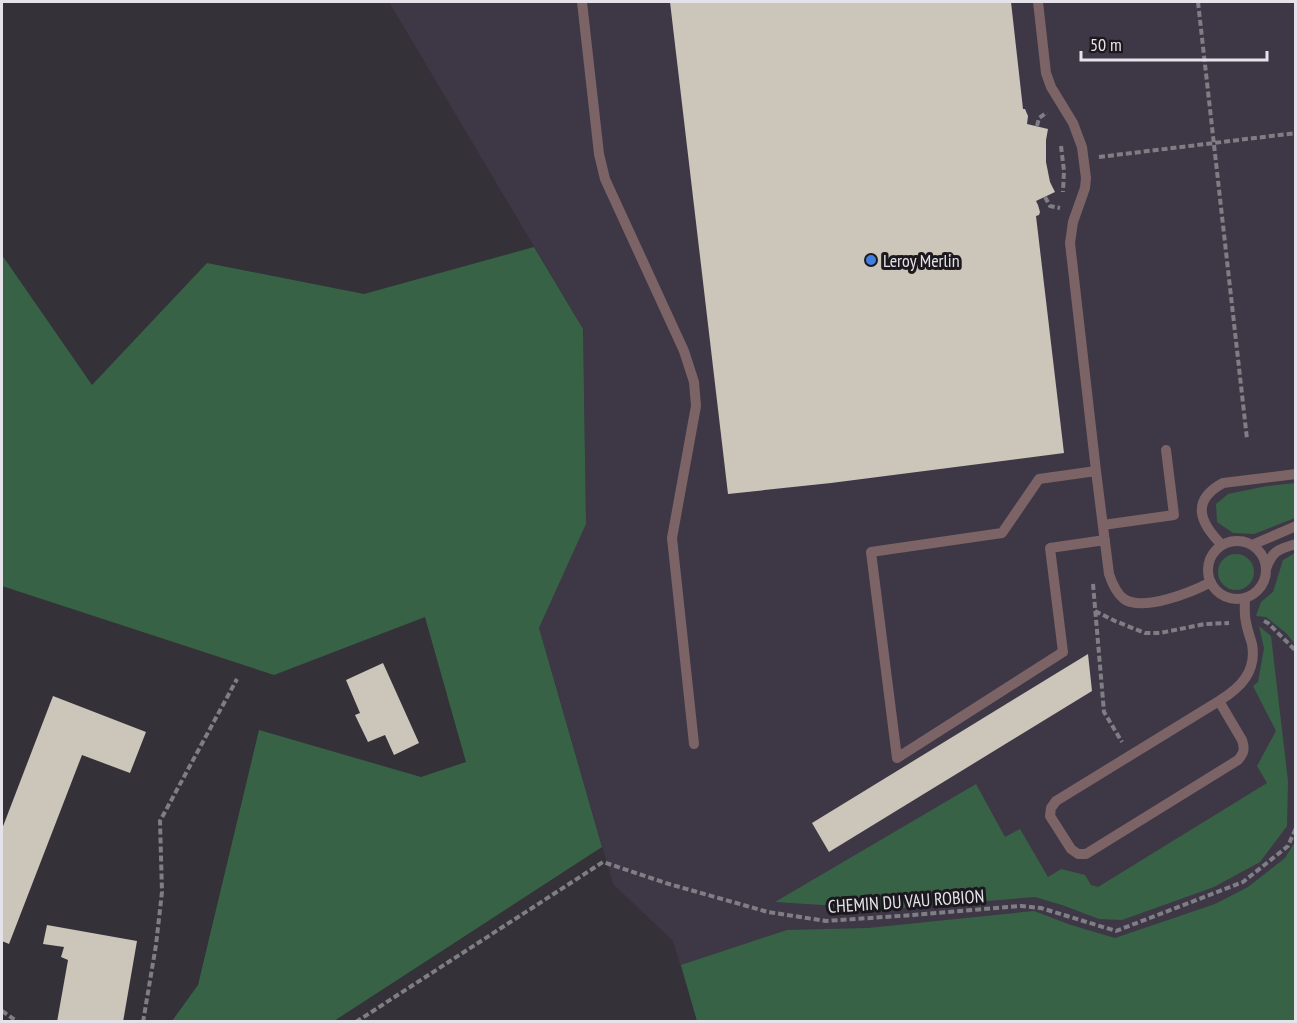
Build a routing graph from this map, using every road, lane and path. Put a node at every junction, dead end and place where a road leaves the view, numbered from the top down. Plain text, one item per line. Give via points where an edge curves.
1 (582, 2) edge
2 (1038, 2) edge
3 (1198, 2) edge
4 (1051, 121) dead end
5 (1037, 126) dead end
6 (1296, 133) edge
7 (1060, 141) dead end
8 (1213, 143) junction
9 (1083, 159) junction
10 (1063, 161) junction
11 (1063, 196) dead end
12 (1045, 197) dead end
13 (1060, 208) dead end
14 (1247, 439) dead end
15 (1166, 450) dead end
16 (1096, 471) junction
17 (1296, 474) edge
18 (1102, 525) junction
19 (1296, 526) edge
20 (1105, 540) junction
21 (1296, 544) edge
22 (1222, 545) junction
23 (1252, 545) junction
24 (1266, 569) junction
25 (1109, 574) junction
26 (1211, 582) junction
27 (1245, 598) junction
28 (1095, 611) junction
29 (1245, 621) junction
30 (1296, 651) edge
31 (237, 678) dead end
32 (1219, 701) junction
33 (694, 744) dead end
34 (1130, 756) junction
35 (1296, 828) edge
36 (2, 1011) edge
37 (18, 1022) edge
38 (143, 1022) edge
39 (356, 1022) edge

1 - 33 lane via 605,179 684,351 694,382 696,406 672,538
2 - 9 lane via 1046,73 1073,123
3 - 8 path
4 - 5 path via 1046,113
6 - 8 path
7 - 10 path
8 - 9 path
8 - 14 path
9 - 10 path
9 - 16 lane via 1085,188 1070,243
10 - 11 path
12 - 13 path via 1050,206
15 - 18 lane via 1174,515
16 - 18 lane
16 - 20 lane via 1039,479 1002,533 871,552 897,759 1063,652 1050,548
17 - 22 lane via 1222,483 1212,489 1201,508 1204,523
18 - 20 lane
19 - 23 lane
20 - 25 lane
21 - 24 lane via 1270,556
22 - 23 lane via 1242,541
22 - 26 lane via 1208,566
23 - 24 lane via 1260,552
24 - 27 lane via 1261,586
25 - 26 lane via 1114,588 1124,599 1135,603 1153,603
25 - 28 path via 1092,581
26 - 27 lane via 1220,594
27 - 29 lane
28 - 29 path via 1145,633
28 - 34 path via 1104,712
29 - 30 path via 1268,623
29 - 32 lane via 1252,647 1251,665 1241,686
31 - 38 path via 160,821 162,892
32 - 34 lane
32 - 34 lane via 1244,746 1238,759 1086,854 1078,854 1050,816 1051,808 1056,801
35 - 39 path, CHEMIN DU VAU ROBION via 1288,846 1243,882 1116,931 1041,908 1021,906 826,921 768,912 603,862
36 - 37 path

